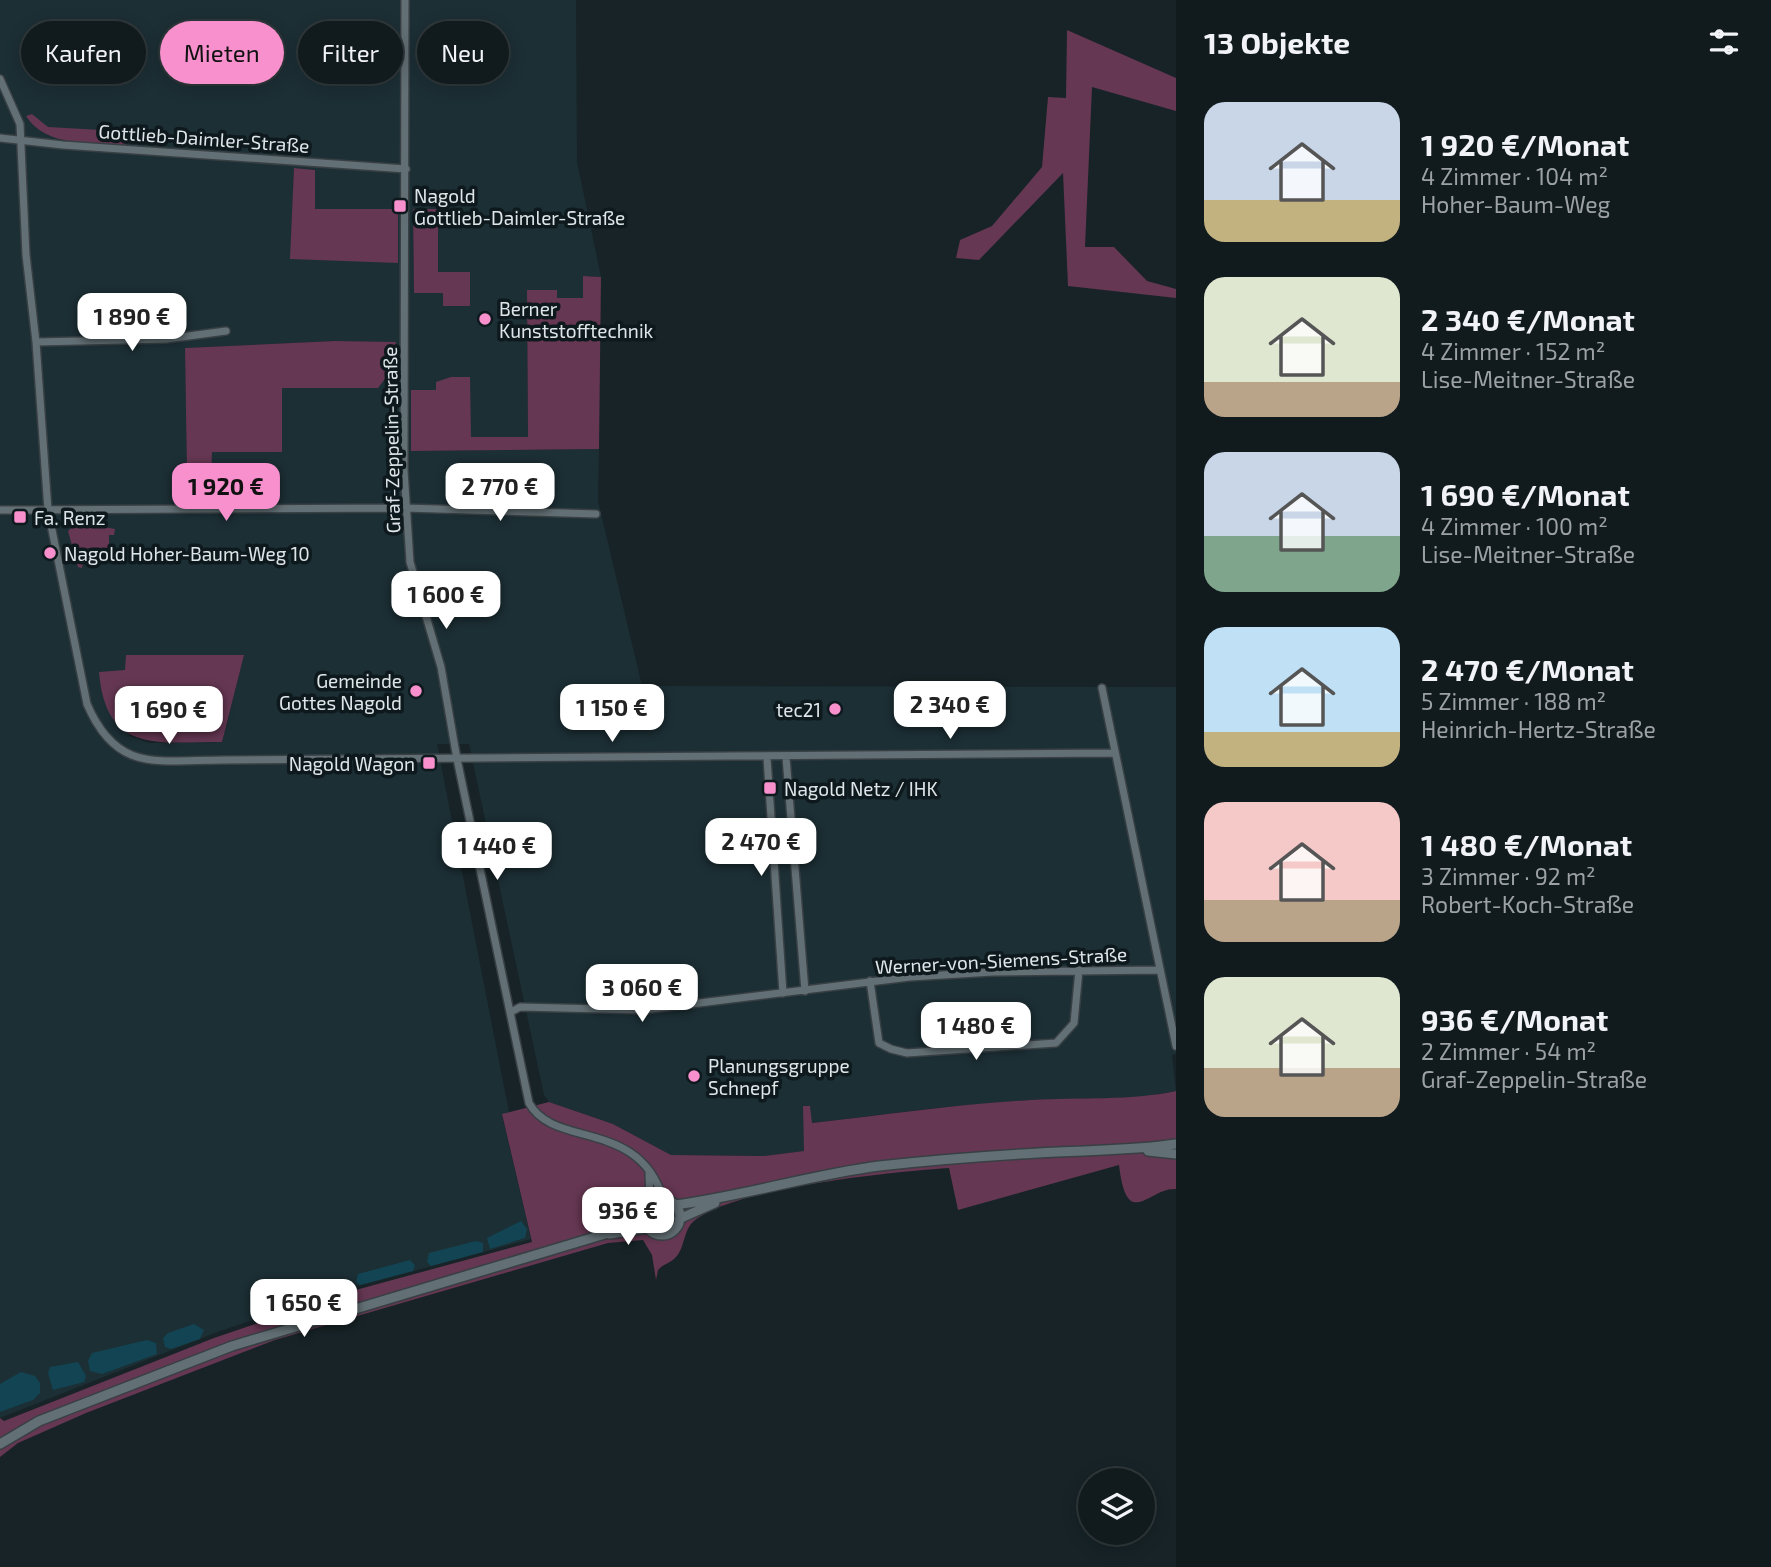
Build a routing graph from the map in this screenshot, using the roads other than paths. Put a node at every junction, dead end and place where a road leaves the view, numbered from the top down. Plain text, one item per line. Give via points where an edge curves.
1 (405, 0) edge
2 (0, 79) edge
3 (0, 138) edge
4 (20, 140) junction
5 (406, 169) junction
6 (226, 331) dead end
7 (36, 342) junction
8 (405, 508) junction
9 (0, 510) edge
10 (48, 510) junction
11 (596, 514) dead end
12 (1102, 688) dead end
13 (1115, 753) junction
14 (786, 757) junction
15 (767, 758) junction
16 (457, 759) junction
17 (1079, 970) junction
18 (1159, 970) junction
19 (870, 981) junction
20 (804, 991) junction
21 (783, 993) junction
22 (511, 1012) junction
23 (1176, 1046) edge
24 (1176, 1146) edge
25 (1139, 1150) junction
26 (1176, 1155) edge
27 (649, 1171) junction
28 (663, 1199) junction
29 (722, 1199) junction
30 (650, 1203) junction
31 (676, 1205) junction
32 (643, 1216) junction
33 (680, 1219) junction
34 (647, 1228) junction
35 (605, 1234) junction
36 (0, 1444) edge

1 - 5 street, Graf-Zeppelin-Straße
2 - 4 street via 20,124
3 - 4 street, Gottlieb-Daimler-Straße
4 - 5 street, Gottlieb-Daimler-Straße
4 - 7 street
5 - 8 street, Graf-Zeppelin-Straße
6 - 7 street via 166,339
7 - 10 street
8 - 10 street
8 - 11 street
8 - 16 street, Graf-Zeppelin-Straße via 410,562 441,667
9 - 10 street
10 - 16 street via 87,704 98,730 116,748 142,760
12 - 13 street
13 - 14 street
13 - 18 street
14 - 15 street
14 - 20 street
15 - 16 street
15 - 21 street
16 - 22 street, Graf-Zeppelin-Straße
17 - 18 street, Werner-von-Siemens-Straße
17 - 19 street, Werner-von-Siemens-Straße
17 - 19 street via 1074,1023 1056,1043 907,1052 879,1043
18 - 23 street
19 - 20 street, Werner-von-Siemens-Straße
20 - 21 street, Werner-von-Siemens-Straße
21 - 22 street, Werner-von-Siemens-Straße via 643,1010 520,1007
22 - 27 street, Graf-Zeppelin-Straße via 533,1110 553,1123 625,1148
24 - 25 street
24 - 26 street
25 - 26 street
25 - 29 street via 880,1166
27 - 28 street, Graf-Zeppelin-Straße
27 - 30 street
28 - 30 street
28 - 31 street
29 - 31 street
29 - 33 street
30 - 32 street
31 - 33 street
32 - 34 street
32 - 35 street
33 - 34 street via 668,1234
34 - 35 street
35 - 36 street via 232,1346 38,1421

